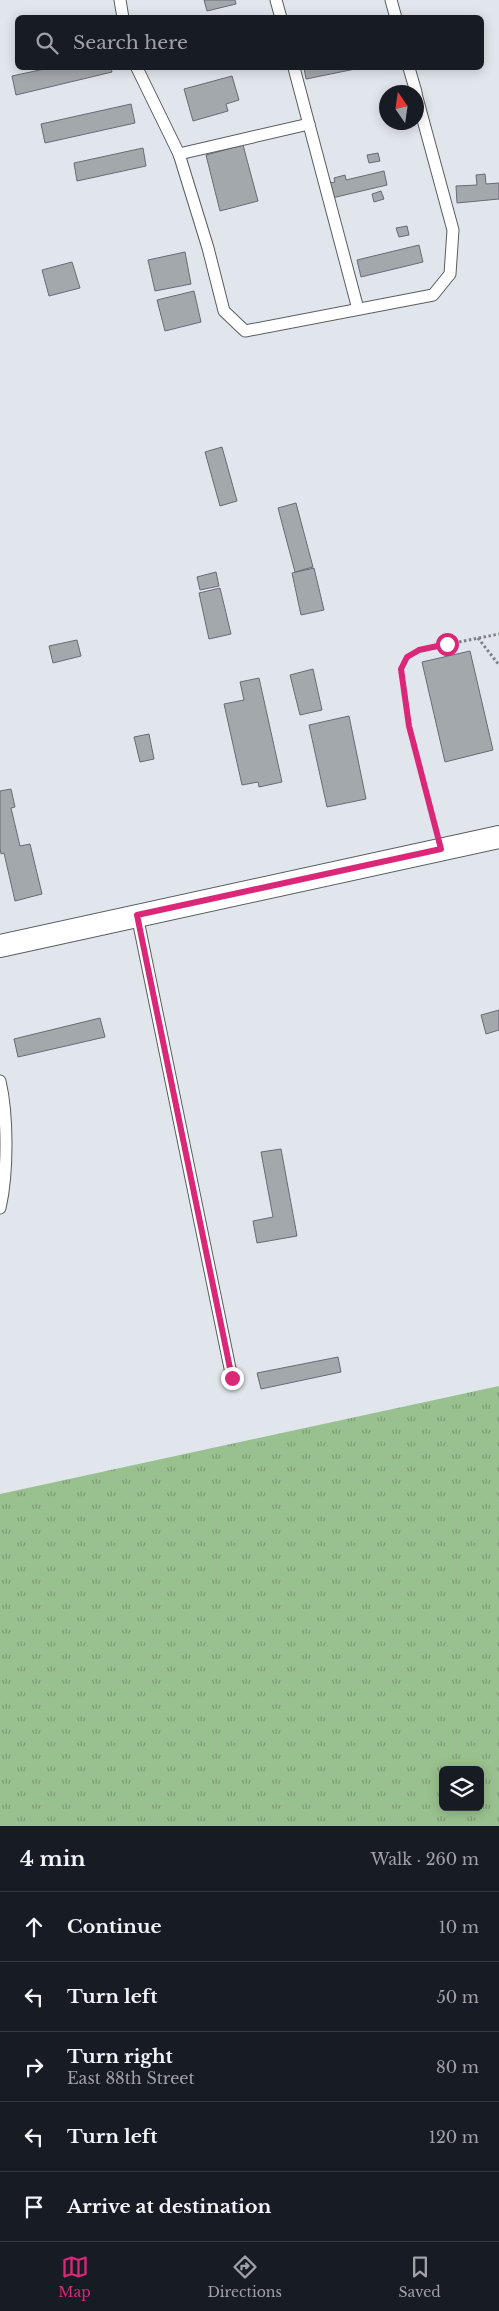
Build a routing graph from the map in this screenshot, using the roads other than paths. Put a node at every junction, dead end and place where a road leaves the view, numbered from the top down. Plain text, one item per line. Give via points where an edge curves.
1 (120, 0) edge
2 (276, 0) edge
3 (391, 0) edge
4 (122, 15) edge
5 (280, 15) edge
6 (395, 15) edge
7 (138, 70) edge
8 (295, 70) edge
9 (410, 70) edge
10 (414, 85) edge
11 (424, 123) edge
12 (309, 124) junction
13 (179, 154) junction
14 (358, 309) junction
15 (499, 836) edge
16 (137, 915) junction
17 (0, 946) edge
18 (0, 1081) edge
19 (2, 1169) edge
20 (0, 1208) edge
21 (232, 1378) dead end

1 - 4 lane
2 - 5 lane
3 - 6 lane
7 - 13 lane
8 - 12 lane
9 - 10 lane
11 - 14 lane via 453,230 450,274 433,295
12 - 13 lane
12 - 14 lane
13 - 14 lane via 224,311 245,331
15 - 16 street
16 - 17 street
16 - 21 lane
18 - 19 lane via 5,1139
19 - 20 lane

